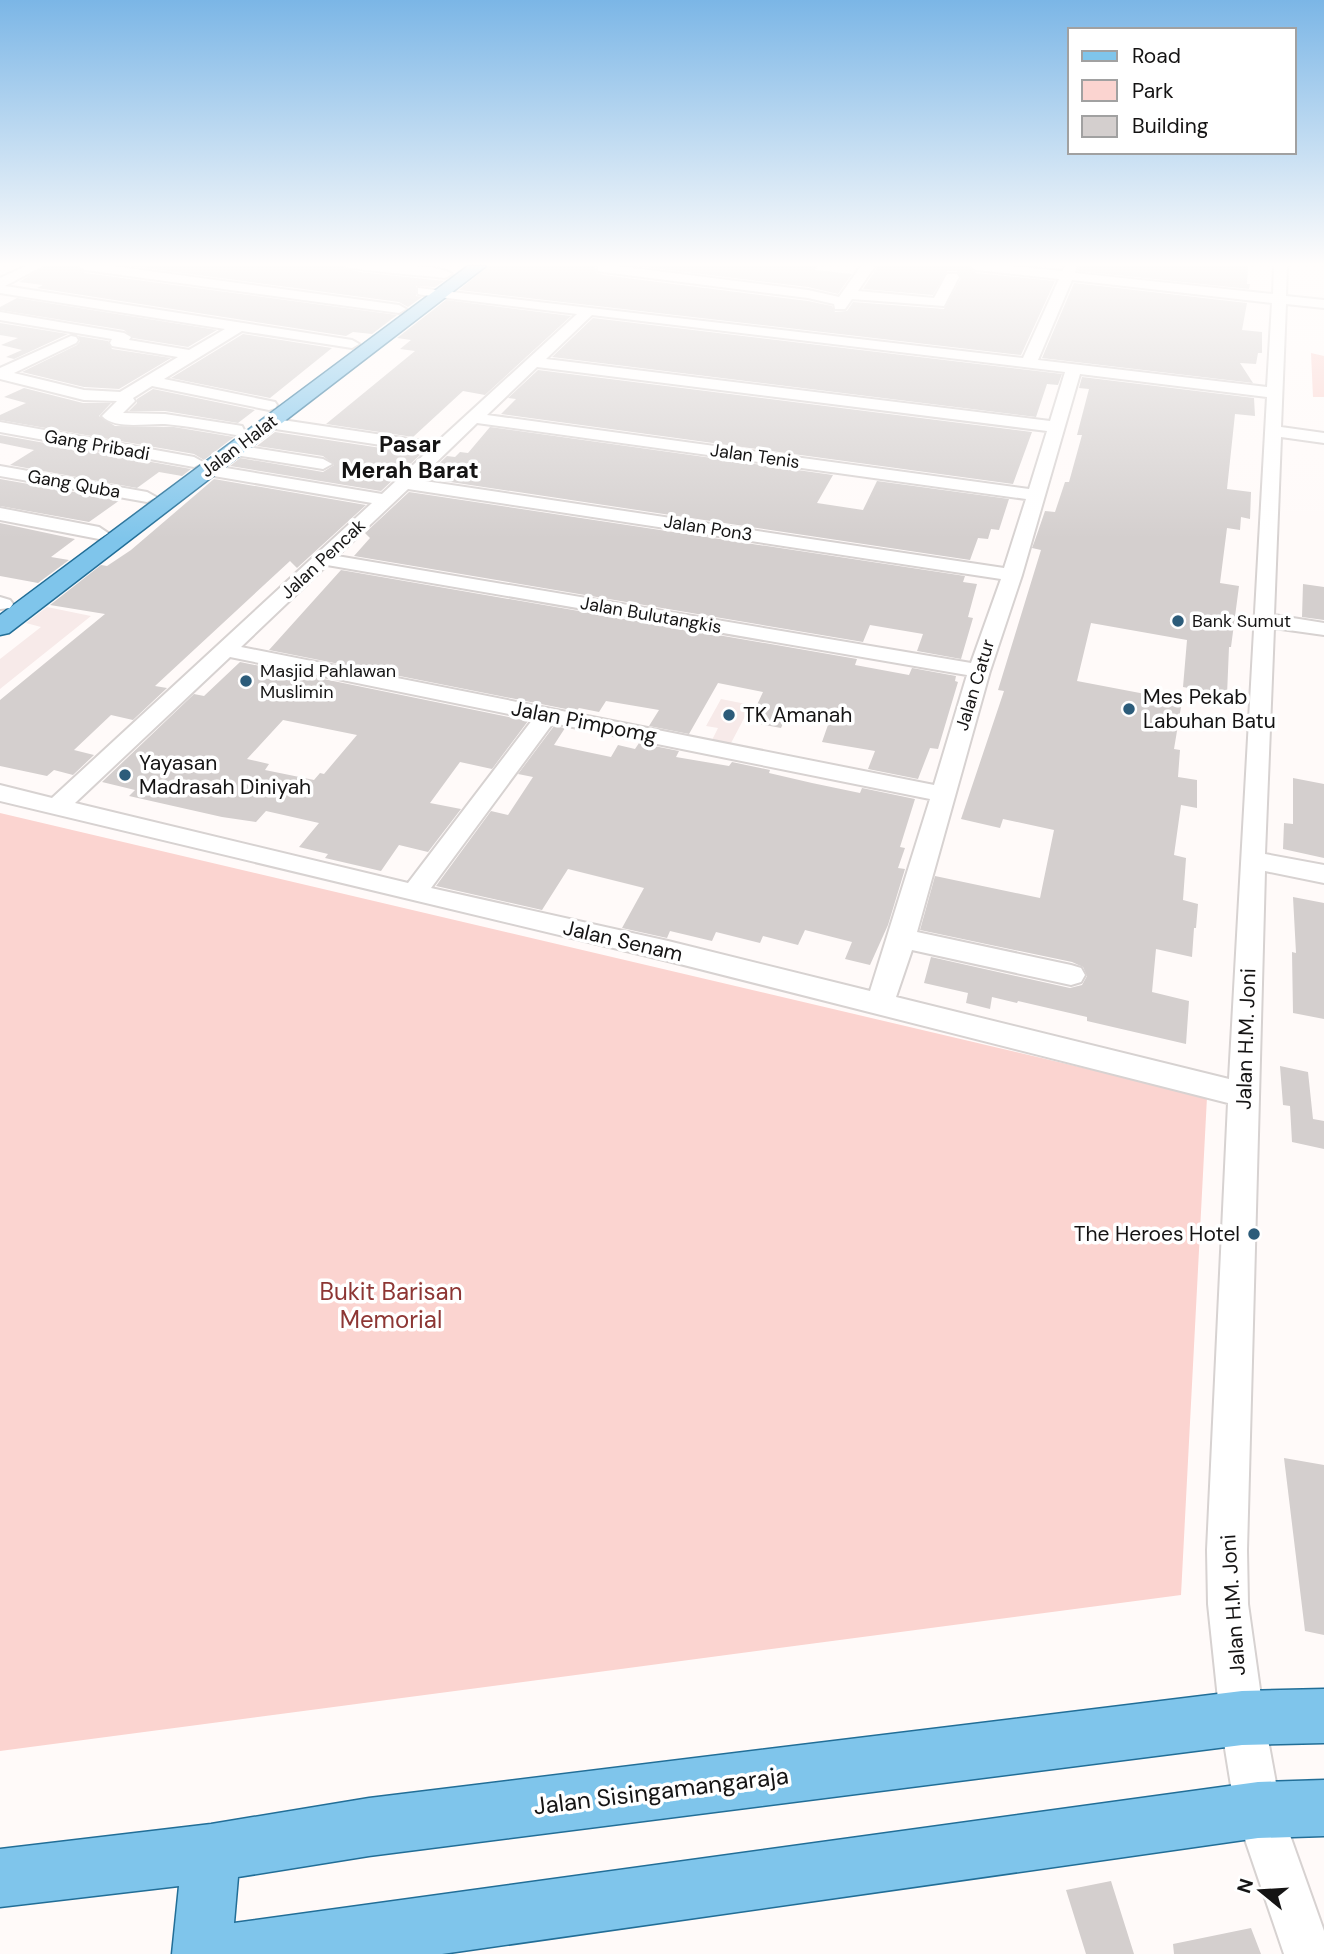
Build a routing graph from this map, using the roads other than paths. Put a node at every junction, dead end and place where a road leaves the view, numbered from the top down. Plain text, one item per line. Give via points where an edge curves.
1 (36, 357) edge
2 (188, 357) edge
3 (336, 357) edge
4 (342, 357) edge
5 (540, 357) edge
6 (978, 357) edge
7 (1032, 357) edge
8 (1277, 357) edge
9 (534, 362) junction
10 (1029, 363) junction
11 (1074, 368) junction
12 (0, 374) edge
13 (150, 381) junction
14 (1275, 393) junction
15 (123, 397) junction
16 (269, 414) junction
17 (475, 418) junction
18 (1055, 427) junction
19 (0, 428) edge
20 (1274, 431) junction
21 (1324, 438) edge
22 (236, 440) junction
23 (441, 449) junction
24 (323, 464) dead end
25 (201, 466) junction
26 (0, 471) edge
27 (49, 480) junction
28 (404, 483) junction
29 (1036, 495) junction
30 (147, 497) junction
31 (386, 500) junction
32 (0, 514) edge
33 (99, 533) junction
34 (323, 559) junction
35 (1012, 575) junction
36 (1, 604) edge
37 (1264, 620) junction
38 (0, 627) edge
39 (1324, 629) edge
40 (226, 650) junction
41 (979, 671) junction
42 (547, 715) junction
43 (0, 793) edge
44 (942, 794) junction
45 (58, 806) junction
46 (1252, 860) junction
47 (1324, 874) edge
48 (414, 894) junction
49 (902, 938) junction
50 (1071, 975) dead end
51 (880, 1003) junction
52 (1244, 1094) junction
53 (1324, 1716) edge
54 (1242, 1718) junction
55 (1324, 1808) edge
56 (1258, 1810) junction
57 (211, 1853) junction
58 (0, 1878) edge
59 (202, 1954) edge
60 (230, 1954) edge
61 (1308, 1954) edge

1 - 12 street
2 - 13 street
3 - 16 main road, Jalan Halat
4 - 16 main road, Jalan Halat
5 - 9 street, Jalan Pencak
6 - 10 street
7 - 10 street
8 - 14 street, Jalan H.M. Joni
9 - 17 street, Jalan Pencak
9 - 18 street
10 - 11 street
11 - 14 street
11 - 18 street, Jalan Catur
12 - 15 street via 84,395
13 - 15 street
13 - 16 street
14 - 20 street, Jalan H.M. Joni
15 - 22 street via 126,404 109,416 165,419
16 - 22 main road, Jalan Halat
16 - 23 street
17 - 23 street, Jalan Pencak
17 - 29 street, Jalan Tenis
18 - 29 street, Jalan Catur
19 - 25 street, Gang Pribadi
20 - 21 street
20 - 37 street, Jalan H.M. Joni
22 - 24 street
22 - 25 main road, Jalan Halat
23 - 28 street, Jalan Pencak
25 - 30 main road, Jalan Halat
25 - 31 street, Gang Pribadi
25 - 38 main road, Jalan Halat
26 - 27 street, Gang Quba
27 - 30 street, Gang Quba
27 - 32 street
28 - 31 street, Jalan Pencak
28 - 35 street, Jalan Pon3
29 - 35 street, Jalan Catur
30 - 33 main road, Jalan Halat
31 - 34 street, Jalan Pencak
32 - 33 street
33 - 36 main road, Jalan Halat
34 - 40 street, Jalan Pencak
34 - 41 street, Jalan Bulutangkis
35 - 41 street, Jalan Catur
37 - 39 street
37 - 46 street, Jalan H.M. Joni
40 - 42 street, Jalan Pimpomg
40 - 45 street, Jalan Pencak
41 - 44 street, Jalan Catur
42 - 44 street, Jalan Pimpomg
42 - 48 street
43 - 45 street, Jalan Senam
44 - 49 street, Jalan Catur
45 - 48 street, Jalan Senam
46 - 47 street
46 - 52 street, Jalan H.M. Joni
48 - 51 street, Jalan Senam
49 - 50 street
49 - 51 street, Jalan Catur
51 - 52 street, Jalan Senam
52 - 54 street, Jalan H.M. Joni via 1227,1550 1228,1604
53 - 54 main road, Jalan Sisingamangaraja
54 - 56 street, Jalan H.M. Joni
54 - 57 main road, Jalan Sisingamangaraja via 369,1827
55 - 56 main road
56 - 60 main road
56 - 61 street, Jalan H.M. Joni
57 - 58 main road, Jalan Sisingamangaraja
57 - 59 main road

